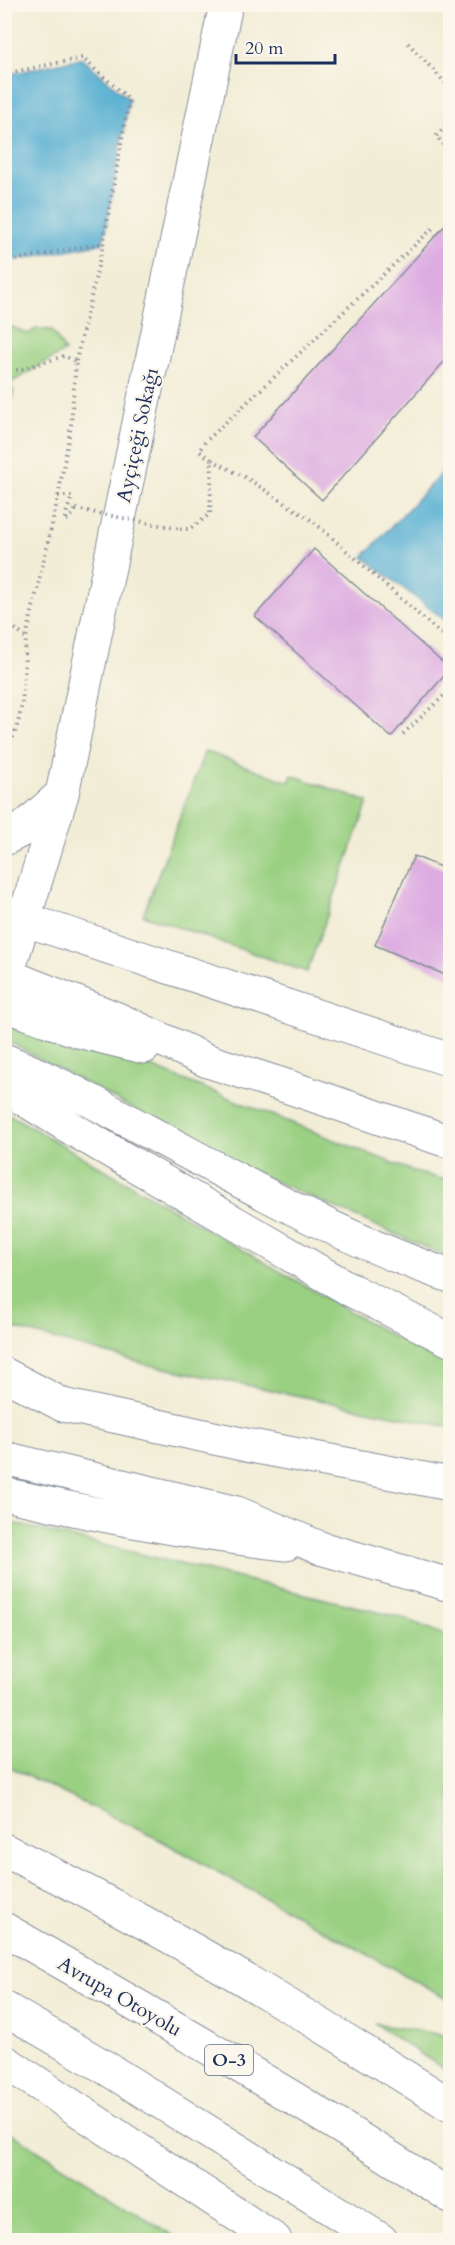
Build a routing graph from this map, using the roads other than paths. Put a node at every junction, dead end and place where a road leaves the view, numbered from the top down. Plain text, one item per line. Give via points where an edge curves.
1 (226, 4) edge
2 (62, 794) junction
3 (4, 839) edge
4 (14, 916) edge
5 (5, 984) edge
6 (4, 1060) edge
7 (450, 1060) edge
8 (4, 1087) edge
9 (450, 1142) edge
10 (450, 1276) edge
11 (450, 1340) edge
12 (4, 1374) edge
13 (4, 1391) edge
14 (63, 1405) junction
15 (4, 1458) edge
16 (450, 1484) edge
17 (4, 1494) edge
18 (320, 1548) junction
19 (450, 1585) edge
20 (4, 1850) edge
21 (4, 1929) edge
22 (4, 2008) edge
23 (4, 2061) edge
24 (450, 2105) edge
25 (450, 2196) edge
26 (275, 2241) edge
27 (381, 2241) edge

1 - 2 main road, Ayçiçeği Sokağı
2 - 3 main road via 22,831
2 - 4 main road, Ayçiçeği Sokağı
4 - 5 main road, Ayçiçeği Sokağı
4 - 7 main road
5 - 9 main road via 115,1018 208,1061
6 - 10 main road via 88,1099 274,1199 404,1260
8 - 11 main road via 351,1290
12 - 14 main road
13 - 14 main road
14 - 16 main road
15 - 18 main road via 237,1513
17 - 18 main road via 211,1536
18 - 19 main road
20 - 24 main road via 296,2008
21 - 25 main road, Avrupa Otoyolu / O-3 via 382,2151
22 - 27 main road
23 - 26 main road

